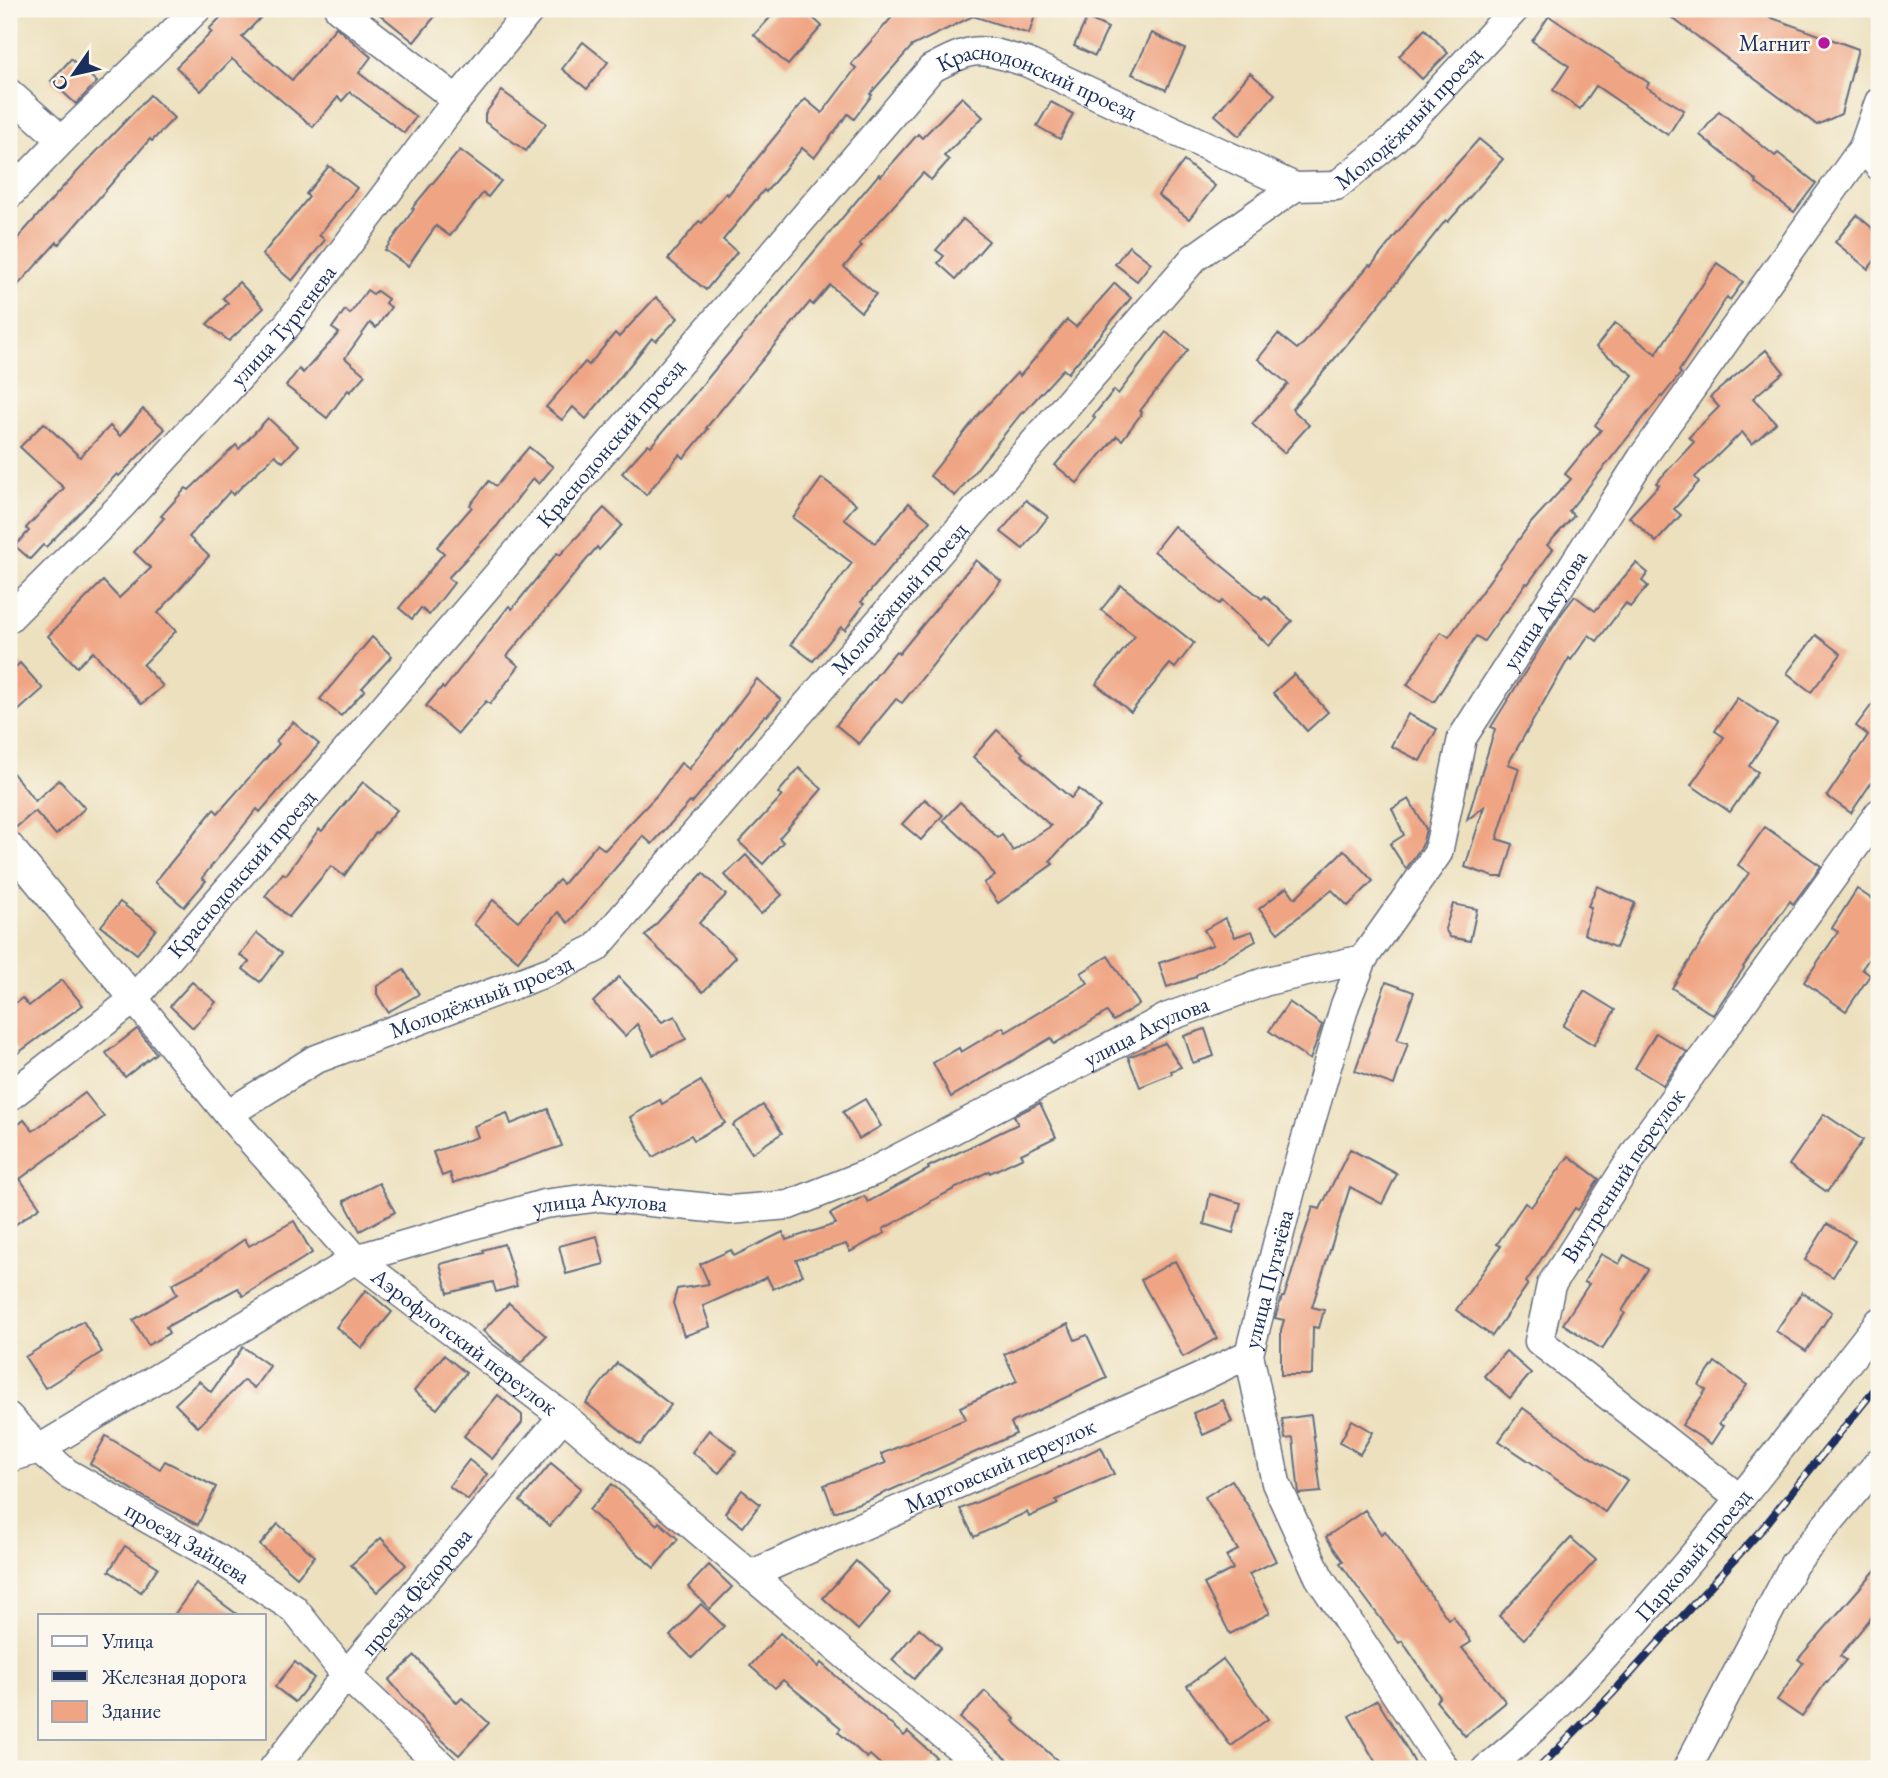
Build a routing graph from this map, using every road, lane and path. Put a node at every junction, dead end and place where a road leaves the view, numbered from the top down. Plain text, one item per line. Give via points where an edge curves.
1 (197, 9) edge
2 (339, 9) edge
3 (531, 9) edge
4 (1516, 9) edge
5 (9, 93) edge
6 (457, 100) junction
7 (1879, 102) edge
8 (62, 140) junction
9 (1871, 157) edge
10 (1295, 187) junction
11 (9, 195) edge
12 (9, 618) edge
13 (1879, 813) edge
14 (9, 846) edge
15 (1363, 959) junction
16 (133, 1000) junction
17 (9, 1097) edge
18 (228, 1114) junction
19 (356, 1259) junction
20 (1879, 1322) edge
21 (1249, 1354) junction
22 (563, 1416) junction
23 (9, 1417) edge
24 (39, 1449) junction
25 (9, 1458) edge
26 (1879, 1462) edge
27 (1740, 1499) junction
28 (750, 1574) junction
29 (346, 1675) junction
30 (273, 1769) edge
31 (445, 1769) edge
32 (986, 1769) edge
33 (1445, 1769) edge
34 (1486, 1769) edge
35 (1687, 1769) edge

1 - 8 street
2 - 6 street
3 - 6 street, улица Тургенева
4 - 10 street, Молодёжный проезд via 1394,139 1336,186
5 - 8 street
6 - 12 street, улица Тургенева via 287,325 122,505
7 - 9 street, улица Акулова
8 - 11 street
9 - 15 street, улица Акулова via 1642,458 1462,738 1438,853
10 - 16 street, Краснодонский проезд via 1026,62 986,50 963,52 932,69
10 - 18 street, Молодёжный проезд via 1194,258 596,948 553,970 314,1060
13 - 27 street, Внутренний переулок via 1634,1156 1551,1285 1539,1340
14 - 16 street, Аэрофлотский переулок
15 - 19 street, улица Акулова via 1268,981 1168,1017 874,1171 789,1205 730,1210 600,1197 544,1204
15 - 21 street, улица Пугачёва via 1296,1173
16 - 17 street, Краснодонский проезд
16 - 18 street, Аэрофлотский переулок
18 - 19 street, Аэрофлотский переулок
19 - 22 street, Аэрофлотский переулок
19 - 24 street, улица Акулова
20 - 27 street, Парковый проезд
21 - 28 street, Мартовский переулок
21 - 33 street, улица Пугачёва via 1276,1483 1319,1577
22 - 28 street, Аэрофлотский переулок
22 - 29 street, проезд Фёдорова
23 - 24 street, проезд Зайцева
24 - 25 street, улица Акулова
24 - 29 street, проезд Зайцева via 67,1473 219,1559 295,1609
26 - 35 street via 1794,1564
27 - 34 street, Парковый проезд via 1601,1661 1526,1738
28 - 32 street, Аэрофлотский переулок
29 - 30 street, проезд Фёдорова
29 - 31 street, проезд Зайцева

